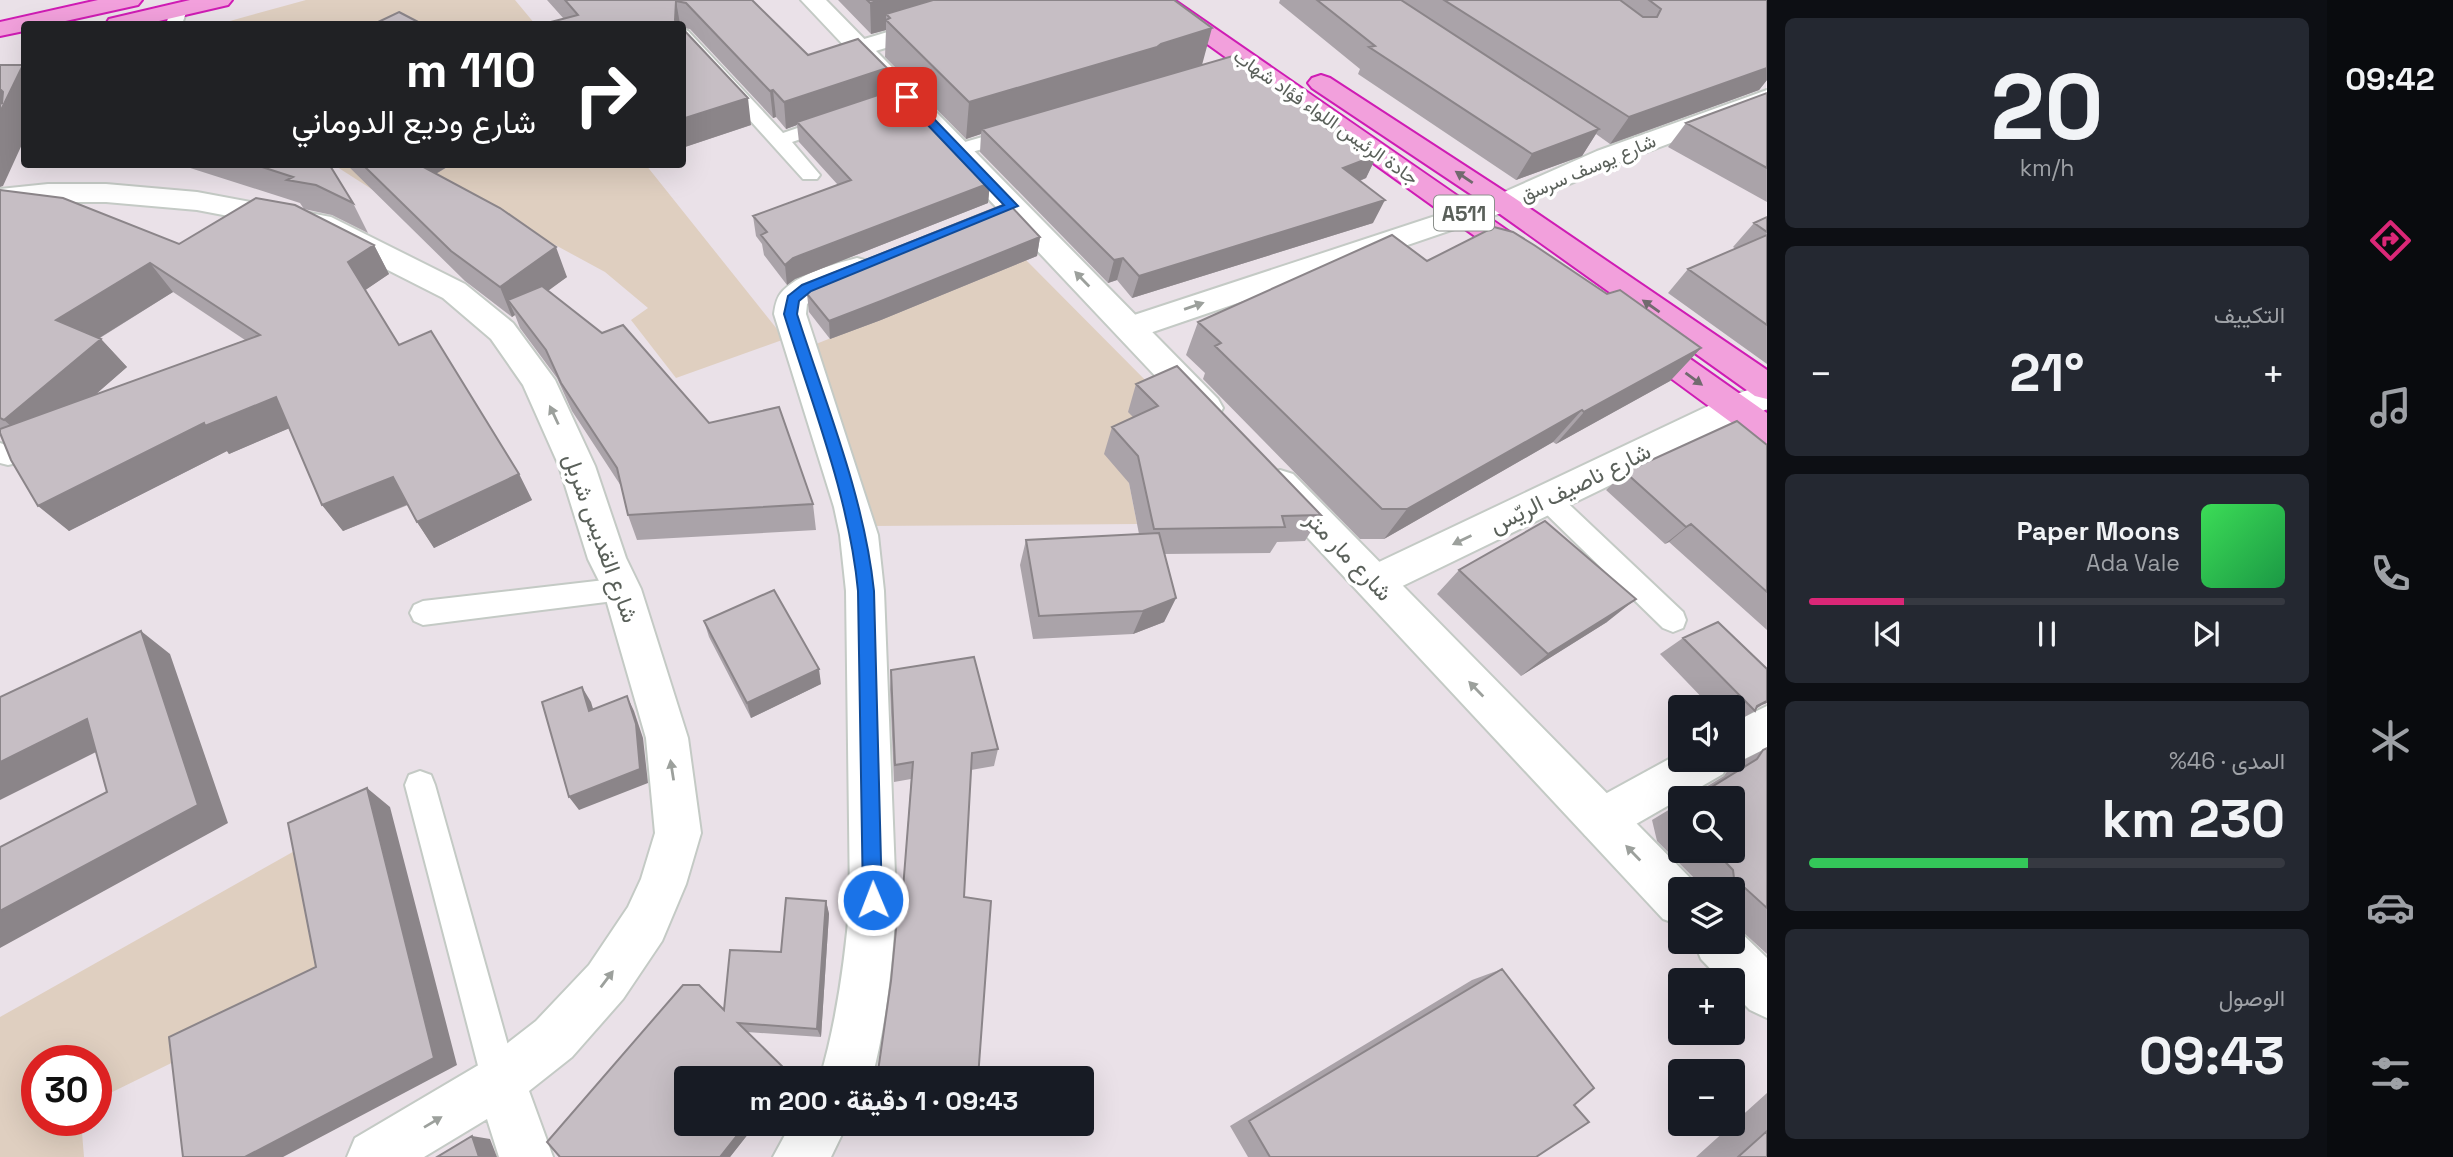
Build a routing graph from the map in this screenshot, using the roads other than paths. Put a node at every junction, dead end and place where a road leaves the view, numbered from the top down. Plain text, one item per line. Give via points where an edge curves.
1 (130, 0) edge
2 (219, 0) edge
3 (813, 0) edge
4 (1019, 0) edge
5 (1158, 0) edge
6 (1196, 0) edge
7 (177, 17) edge
8 (34, 21) edge
9 (143, 21) edge
10 (21, 24) edge
11 (2, 28) edge
12 (686, 39) edge
13 (21, 48) edge
14 (860, 48) junction
15 (0, 52) edge
16 (1767, 98) edge
17 (856, 114) edge
18 (1035, 127) edge
19 (780, 139) junction
20 (958, 150) junction
21 (810, 174) dead end
22 (0, 198) edge
23 (1503, 203) junction
24 (1012, 206) junction
25 (1466, 214) junction
26 (974, 222) edge
27 (884, 258) edge
28 (1553, 277) edge
29 (1618, 324) edge
30 (1130, 328) junction
31 (1767, 387) edge
32 (1751, 401) edge
33 (1767, 430) edge
34 (1547, 499) junction
35 (1374, 582) junction
36 (622, 589) junction
37 (423, 613) dead end
38 (1673, 620) dead end
39 (1767, 726) edge
40 (1745, 739) edge
41 (1687, 772) edge
42 (420, 785) dead end
43 (1601, 820) junction
44 (1668, 890) edge
45 (1730, 954) edge
46 (1767, 993) edge
47 (849, 1066) edge
48 (500, 1082) junction
49 (813, 1136) edge
50 (374, 1157) edge
51 (526, 1157) edge
52 (800, 1157) edge

1 - 8 highway
2 - 7 highway
3 - 14 street, شارع مار متر
4 - 14 street
5 - 25 highway, جادة الرئيس اللواء فؤاد شهاب / A511 via 1235,66
23 -> 6 highway, جادة الرئيس اللواء فؤاد شهاب / A511
7 - 9 highway
10 - 11 highway
12 - 19 lane
13 - 15 highway
14 - 20 street, شارع مار متر via 895,102
16 - 23 street, شارع يوسف سرسق via 1596,150
17 - 19 lane
18 - 20 lane
19 - 21 lane
20 - 24 street, شارع مار متر
36 -> 22 street, شارع القديس شربل via 607,559 577,466 538,380 502,331 454,290 333,230 290,217 153,196 48,193
23 - 25 street, شارع يوسف سرسق
31 -> 23 highway, جادة الرئيس اللواء فؤاد شهاب / A511
24 - 26 street
30 -> 24 street, شارع مار متر
25 - 28 highway, جادة الرئيس اللواء فؤاد شهاب / A511
30 -> 25 street, شارع يوسف سرسق
27 - 47 street via 807,288 792,300 790,314 852,507 866,591 873,900 870,948
29 -> 32 highway
30 - 35 street, شارع مار متر
32 - 33 highway
32 - 34 street, شارع ناصيف الريّس
34 -> 35 street, شارع ناصيف الريّس
34 - 38 lane
43 -> 35 street, شارع مار متر
36 - 37 lane
48 -> 36 street, شارع القديس شربل via 554,1039 607,982 645,924 678,833 667,738
39 - 40 street
41 - 43 street
42 - 48 lane
44 -> 43 street, شارع مار متر
45 - 46 street
50 -> 48 street, شارع القديس شربل
48 - 51 street
49 - 52 street

